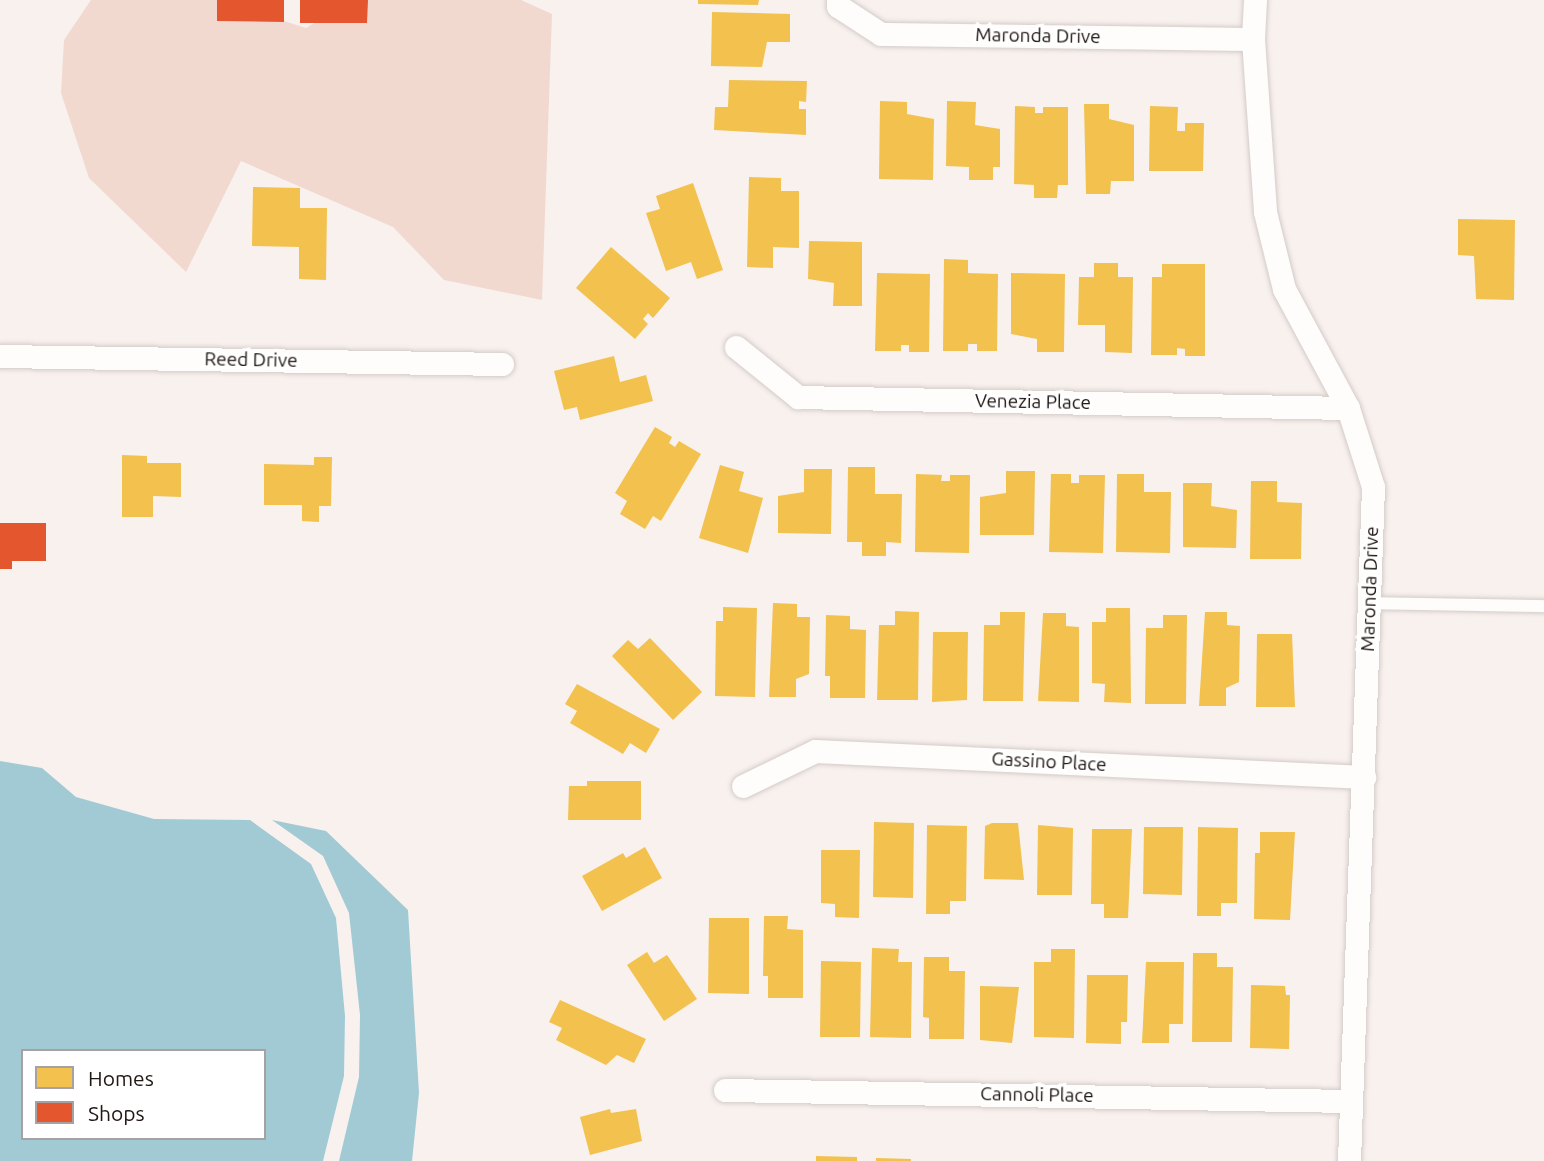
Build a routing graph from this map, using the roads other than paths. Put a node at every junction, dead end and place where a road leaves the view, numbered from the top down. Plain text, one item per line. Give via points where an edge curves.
1 (838, 0) edge
2 (1255, 0) edge
3 (1253, 39) junction
4 (736, 347) dead end
5 (0, 356) edge
6 (502, 364) dead end
7 (1348, 408) junction
8 (1369, 603) junction
9 (1544, 606) edge
10 (1363, 777) junction
11 (743, 786) dead end
12 (725, 1090) dead end
13 (1350, 1101) junction
14 (1349, 1161) edge

1 - 3 street, Maronda Drive via 838,6 881,34
2 - 3 street, Maronda Drive
3 - 7 street, Maronda Drive via 1265,212 1281,276
4 - 7 street, Venezia Place via 798,397
5 - 6 street, Reed Drive
7 - 8 street, Maronda Drive via 1373,487
8 - 9 lane
8 - 10 street, Maronda Drive
10 - 11 street, Gassino Place via 815,751
10 - 13 street, Maronda Drive
12 - 13 street, Cannoli Place
13 - 14 street, Maronda Drive

